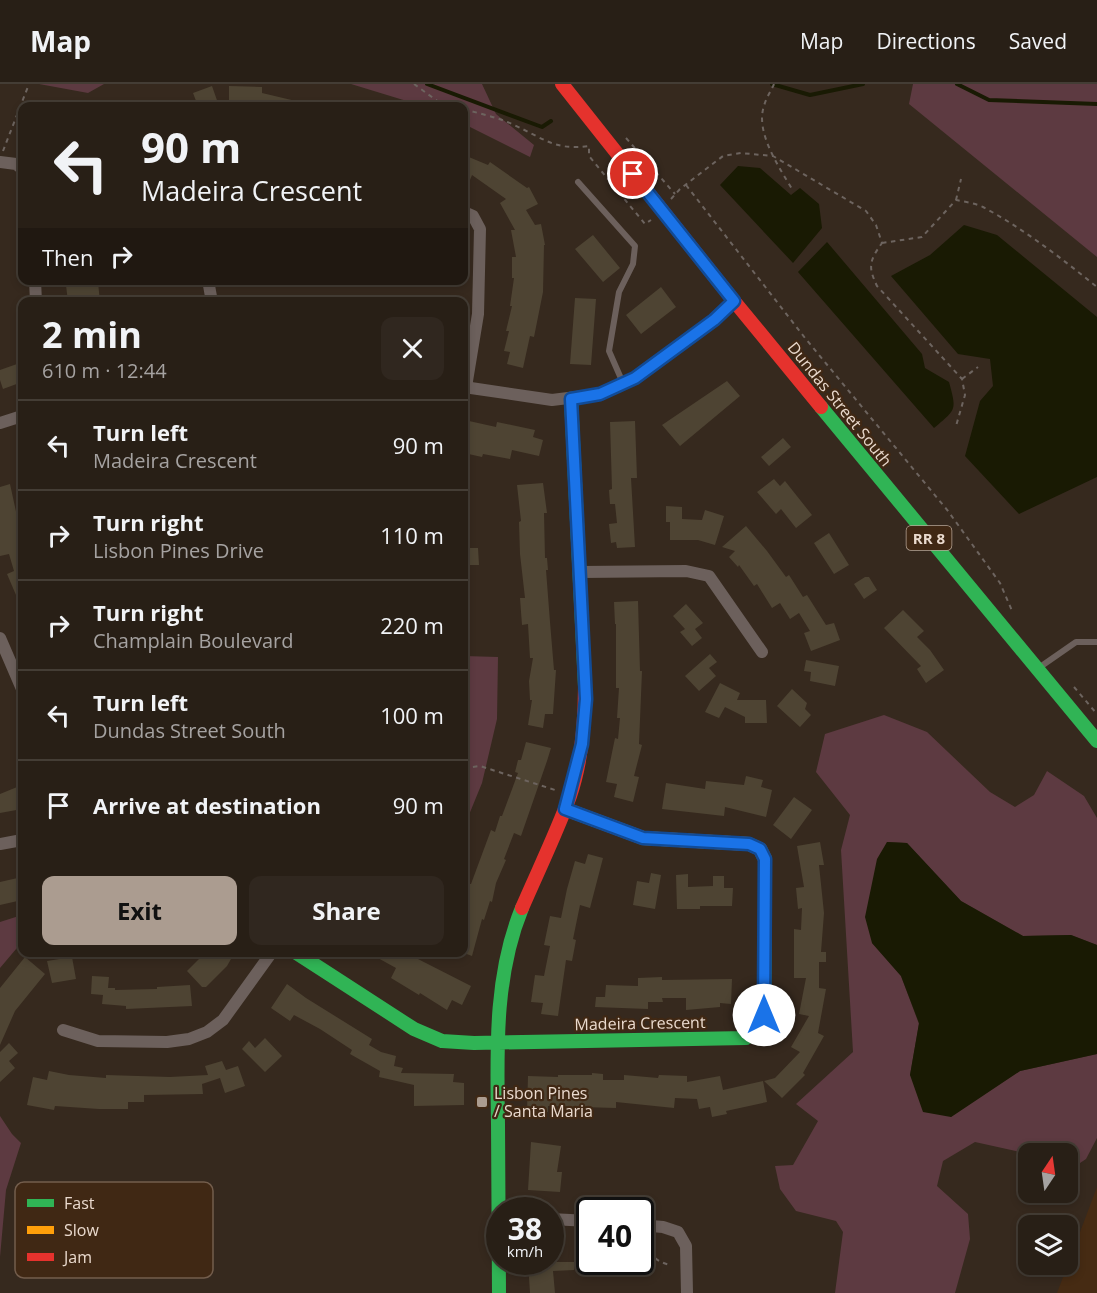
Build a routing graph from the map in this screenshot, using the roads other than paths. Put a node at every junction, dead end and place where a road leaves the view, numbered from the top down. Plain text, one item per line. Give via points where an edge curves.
1 (562, 84) edge
2 (0, 162) edge
3 (18, 166) edge
4 (578, 182) dead end
5 (468, 214) edge
6 (734, 301) junction
7 (468, 366) edge
8 (624, 385) junction
9 (468, 388) edge
10 (571, 399) junction
11 (18, 418) edge
12 (0, 423) edge
13 (581, 572) junction
14 (0, 638) edge
15 (1097, 642) edge
16 (762, 652) dead end
17 (1037, 669) junction
18 (18, 680) edge
19 (1097, 741) edge
20 (565, 809) junction
21 (18, 841) edge
22 (0, 844) edge
23 (268, 957) edge
24 (303, 957) edge
25 (63, 1030) dead end
26 (497, 1041) junction
27 (499, 1197) edge
28 (654, 1226) edge
29 (499, 1275) edge
30 (499, 1293) edge
31 (687, 1293) edge

1 - 6 street, Dundas Street South / RR 8
2 - 3 street
4 - 8 lane via 635,246 633,264 619,292 609,351
5 - 7 street via 480,229 478,314
6 - 8 street
6 - 17 street, Dundas Street South / RR 8
8 - 10 street
9 - 10 street via 533,398
10 - 13 street
11 - 12 street
13 - 16 street via 686,571 710,576
13 - 20 street via 585,722
14 - 18 street
15 - 17 lane via 1076,642
17 - 19 street, Dundas Street South / RR 8
20 - 26 street via 516,923 503,974
20 - 26 street, Madeira Crescent via 643,838 749,844 760,849 765,859 764,1015 757,1029 746,1038
21 - 22 street
23 - 25 street via 223,1020 189,1039 98,1041
24 - 26 street via 414,1029 442,1041
26 - 27 street
28 - 31 street via 678,1232 686,1246
29 - 30 street

